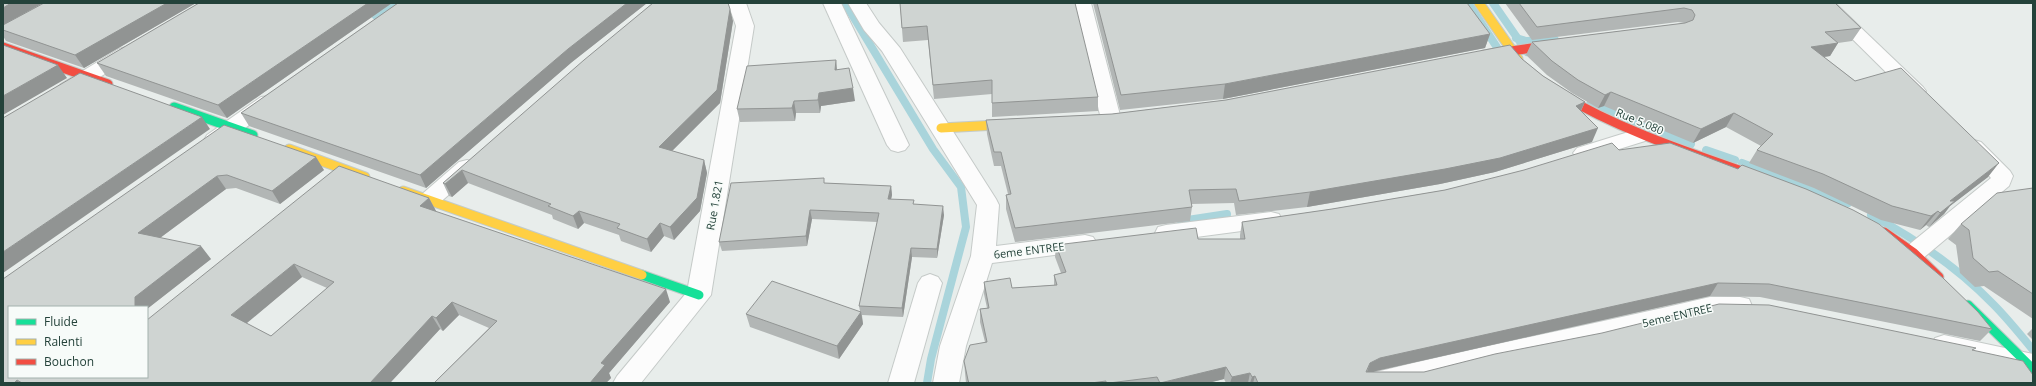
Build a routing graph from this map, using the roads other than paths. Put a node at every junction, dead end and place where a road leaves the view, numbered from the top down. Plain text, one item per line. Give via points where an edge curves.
1 (737, 3) edge
2 (832, 3) edge
3 (857, 3) edge
4 (1082, 3) edge
5 (1479, 3) edge
6 (1825, 3) edge
7 (5, 37) edge
8 (1571, 42) edge
9 (140, 46) edge
10 (1510, 50) junction
11 (1472, 57) edge
12 (1523, 64) edge
13 (87, 76) junction
14 (116, 87) edge
15 (1551, 88) edge
16 (284, 91) edge
17 (55, 96) edge
18 (1927, 102) edge
19 (167, 105) edge
20 (1111, 118) edge
21 (1026, 123) edge
22 (232, 128) junction
23 (941, 128) junction
24 (1962, 135) edge
25 (1638, 136) junction
26 (261, 139) edge
27 (898, 145) dead end
28 (283, 147) edge
29 (200, 150) edge
30 (481, 154) edge
31 (1564, 159) edge
32 (342, 169) junction
33 (371, 179) edge
34 (1775, 183) edge
35 (324, 184) edge
36 (393, 187) edge
37 (429, 200) junction
38 (1292, 218) edge
39 (1874, 227) edge
40 (1149, 235) edge
41 (1102, 241) edge
42 (1914, 253) junction
43 (983, 256) junction
44 (930, 283) dead end
45 (1948, 286) edge
46 (699, 295) junction
47 (1959, 297) edge
48 (1760, 307) edge
49 (1921, 340) edge
50 (2030, 365) edge
51 (626, 383) edge
52 (901, 383) edge
53 (946, 383) edge
54 (1376, 383) edge

1 - 46 street, Rue 1.821 via 745,26
2 - 27 street
3 - 23 street via 871,26 890,48
4 - 20 street
5 - 10 street
6 - 18 street
7 - 13 street
8 - 10 street
9 - 13 street
10 - 11 street
10 - 12 street
13 - 14 street
13 - 17 street
15 - 25 street, Rue 5.080 via 1570,102
16 - 22 street
19 - 22 street
21 - 23 street
22 - 26 street
22 - 29 street
23 - 43 street via 988,205
24 - 42 street via 1996,168 2002,176 2001,181
25 - 31 street
25 - 34 street, Rue 5.080
28 - 32 street
30 - 37 street
32 - 33 street
32 - 35 street
36 - 37 street
37 - 46 street
38 - 40 street
39 - 42 street
41 - 43 street, 6eme ENTREE
42 - 45 street
43 - 53 street via 952,346
44 - 52 street
46 - 51 street, Rue 1.821
47 - 50 street
48 - 54 street, 5eme ENTREE via 1710,306
49 - 50 street

